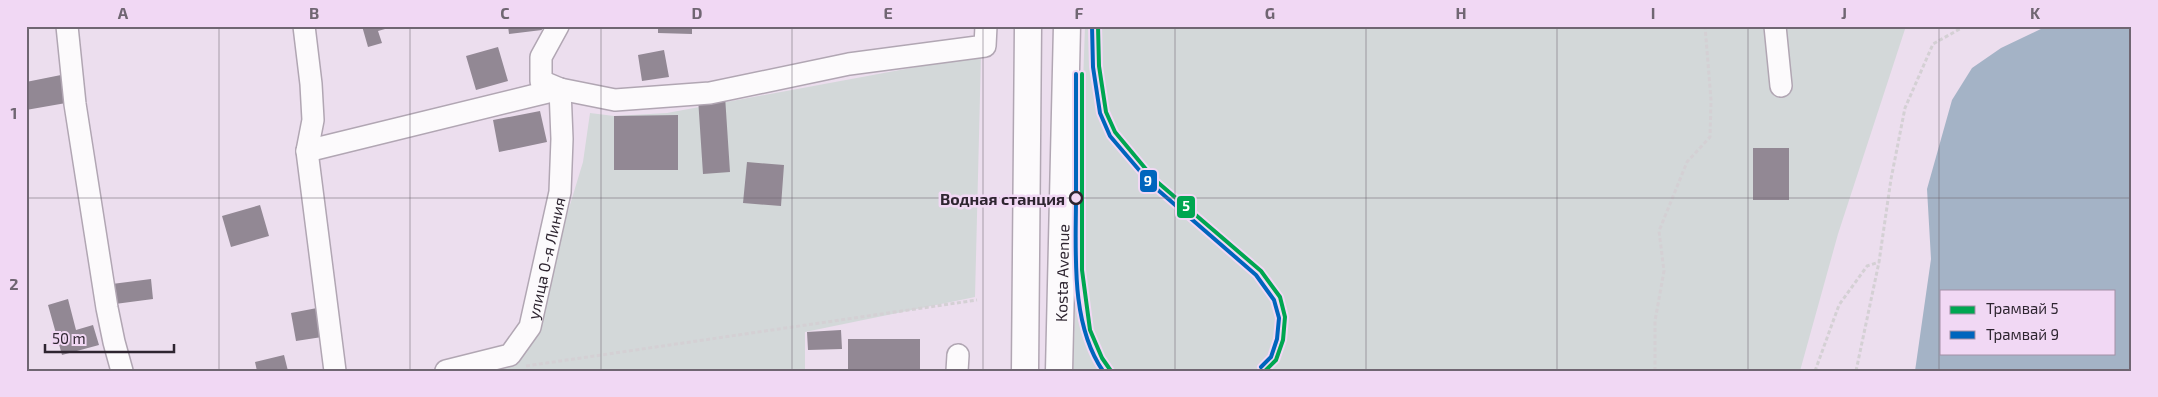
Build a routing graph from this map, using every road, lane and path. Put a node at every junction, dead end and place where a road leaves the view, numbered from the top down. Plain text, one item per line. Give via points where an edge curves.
1 (67, 26) edge
2 (304, 26) edge
3 (558, 26) edge
4 (986, 26) edge
5 (1028, 26) edge
6 (1067, 26) edge
7 (1705, 26) edge
8 (1774, 26) edge
9 (1965, 26) edge
10 (1781, 86) dead end
11 (560, 89) junction
12 (307, 151) junction
13 (1879, 262) junction
14 (977, 300) dead end
15 (510, 355) junction
16 (122, 371) edge
17 (336, 371) edge
18 (446, 371) edge
19 (1025, 371) edge
20 (1058, 371) edge
21 (1655, 371) edge
22 (1815, 371) edge
23 (1856, 371) edge

1 - 16 street via 79,133 107,308
2 - 12 street via 313,120
3 - 11 street via 541,57 542,81
4 - 11 street via 985,46 849,64 710,92 615,100
5 - 19 main road
6 - 20 main road, Kosta Avenue
7 - 21 path via 1711,100 1710,137 1687,162 1659,231 1664,271 1655,321
8 - 10 street
9 - 13 path via 1933,44 1904,108
11 - 12 street
11 - 15 street, улица 0-я Линия via 560,192 530,327
12 - 17 street
13 - 22 path via 1867,266 1839,305
13 - 23 path
14 - 15 path via 525,366 516,363
15 - 18 street

